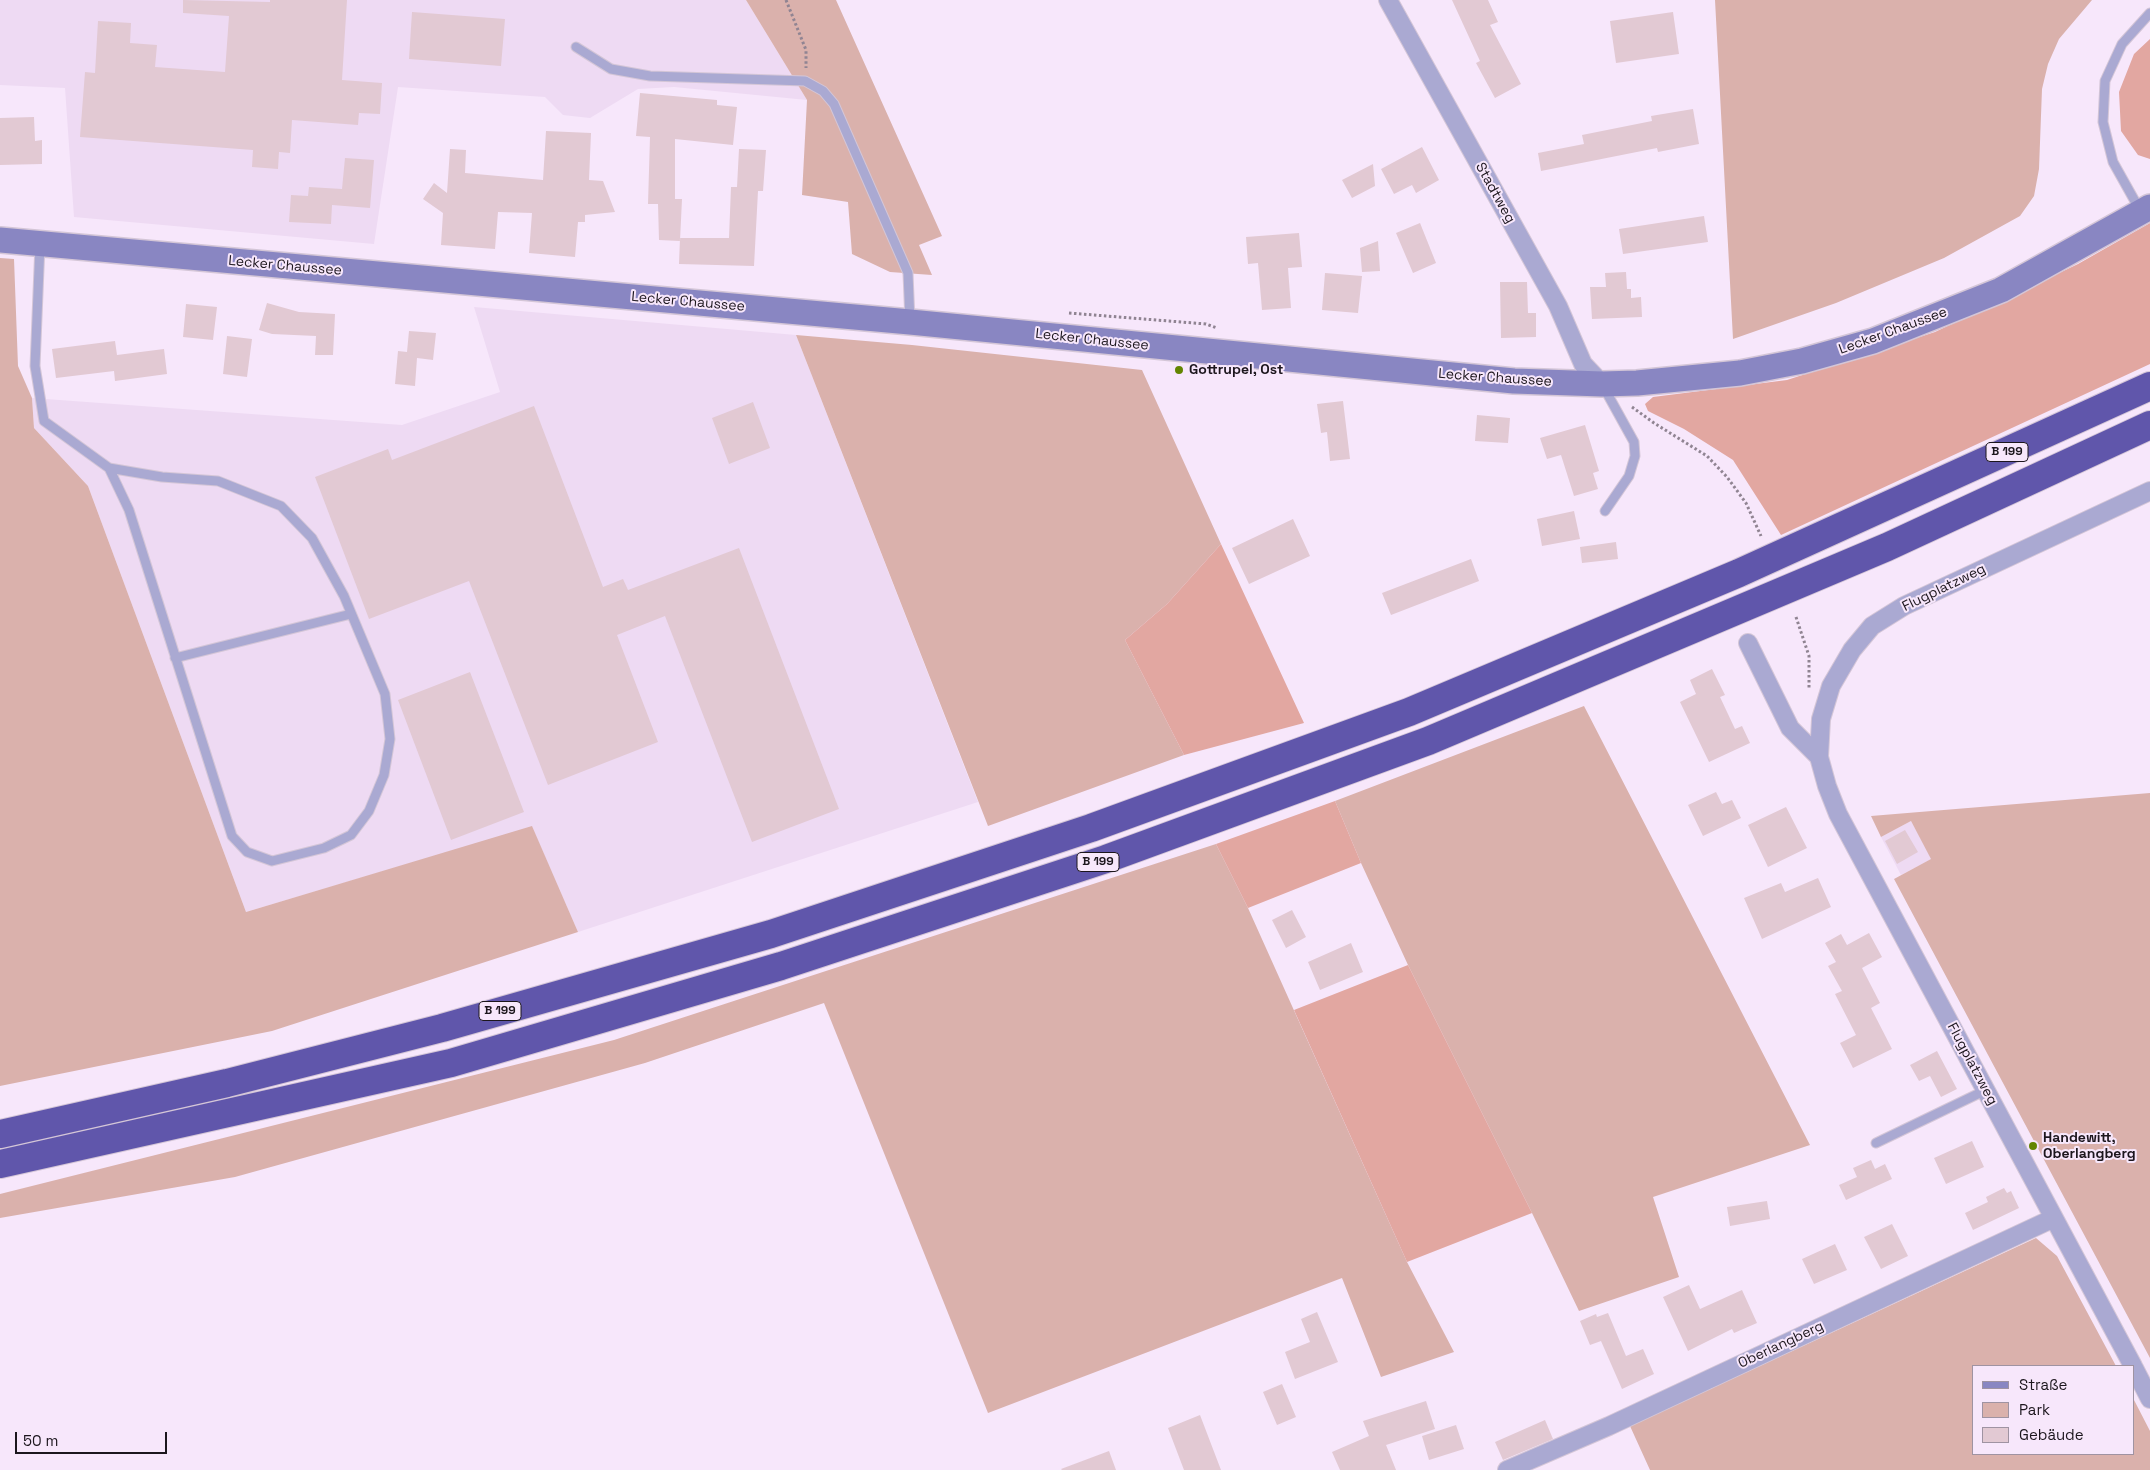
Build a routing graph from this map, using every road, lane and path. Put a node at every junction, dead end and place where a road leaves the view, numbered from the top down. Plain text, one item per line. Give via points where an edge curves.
1 (786, 0) edge
2 (1388, 0) edge
3 (2150, 13) edge
4 (576, 48) dead end
5 (805, 81) junction
6 (2145, 209) edge
7 (0, 240) edge
8 (40, 244) junction
9 (910, 322) junction
10 (1602, 384) junction
11 (2150, 386) edge
12 (1634, 394) junction
13 (2150, 425) edge
14 (109, 468) junction
15 (2150, 491) edge
16 (1605, 510) dead end
17 (1761, 536) dead end
18 (352, 614) junction
19 (1796, 617) dead end
20 (1748, 643) dead end
21 (175, 658) junction
22 (1807, 694) dead end
23 (1818, 758) junction
24 (1986, 1090) junction
25 (0, 1134) edge
26 (1876, 1143) dead end
27 (0, 1164) edge
28 (2054, 1218) junction
29 (2132, 1365) edge
30 (2135, 1371) edge
31 (2150, 1399) edge
32 (1507, 1470) edge

1 - 5 path via 806,50
2 - 10 street, Stadtweg via 1558,306 1583,364
3 - 6 lane via 2122,44 2105,81 2103,122 2113,162
4 - 5 lane via 611,69 650,76
5 - 9 lane via 823,91 834,104 908,273
6 - 12 street, Lecker Chaussee via 2001,290 1873,341 1802,361
7 - 8 street, Lecker Chaussee
8 - 9 street, Lecker Chaussee
8 - 14 lane via 35,366 44,421
9 - 10 street, Lecker Chaussee via 1514,381
10 - 12 street, Lecker Chaussee
10 - 16 lane via 1634,442 1635,456 1629,476
11 - 25 highway, B 199 via 1739,573 1409,712 1091,828 772,934 452,1025 227,1082
12 - 17 path via 1654,423 1708,456 1727,477 1746,503
13 - 27 highway, B 199 via 1887,547 1428,740 1106,859 781,966 451,1062
14 - 18 lane via 218,482 281,506 312,538
14 - 21 lane via 129,510
15 - 23 street, Flugplatzweg via 1904,606 1872,626 1852,650 1831,686 1821,719
18 - 21 lane
18 - 21 lane via 385,694 390,739 384,775 369,811 351,835 324,848 272,861 247,852 232,836
19 - 22 path via 1809,656 1810,685
20 - 23 street, Flugplatzweg via 1790,728
23 - 24 street, Flugplatzweg via 1838,814
24 - 26 lane
24 - 28 street, Flugplatzweg
28 - 29 street, Flugplatzweg
28 - 32 street, Oberlangberg
30 - 31 street, Flugplatzweg

